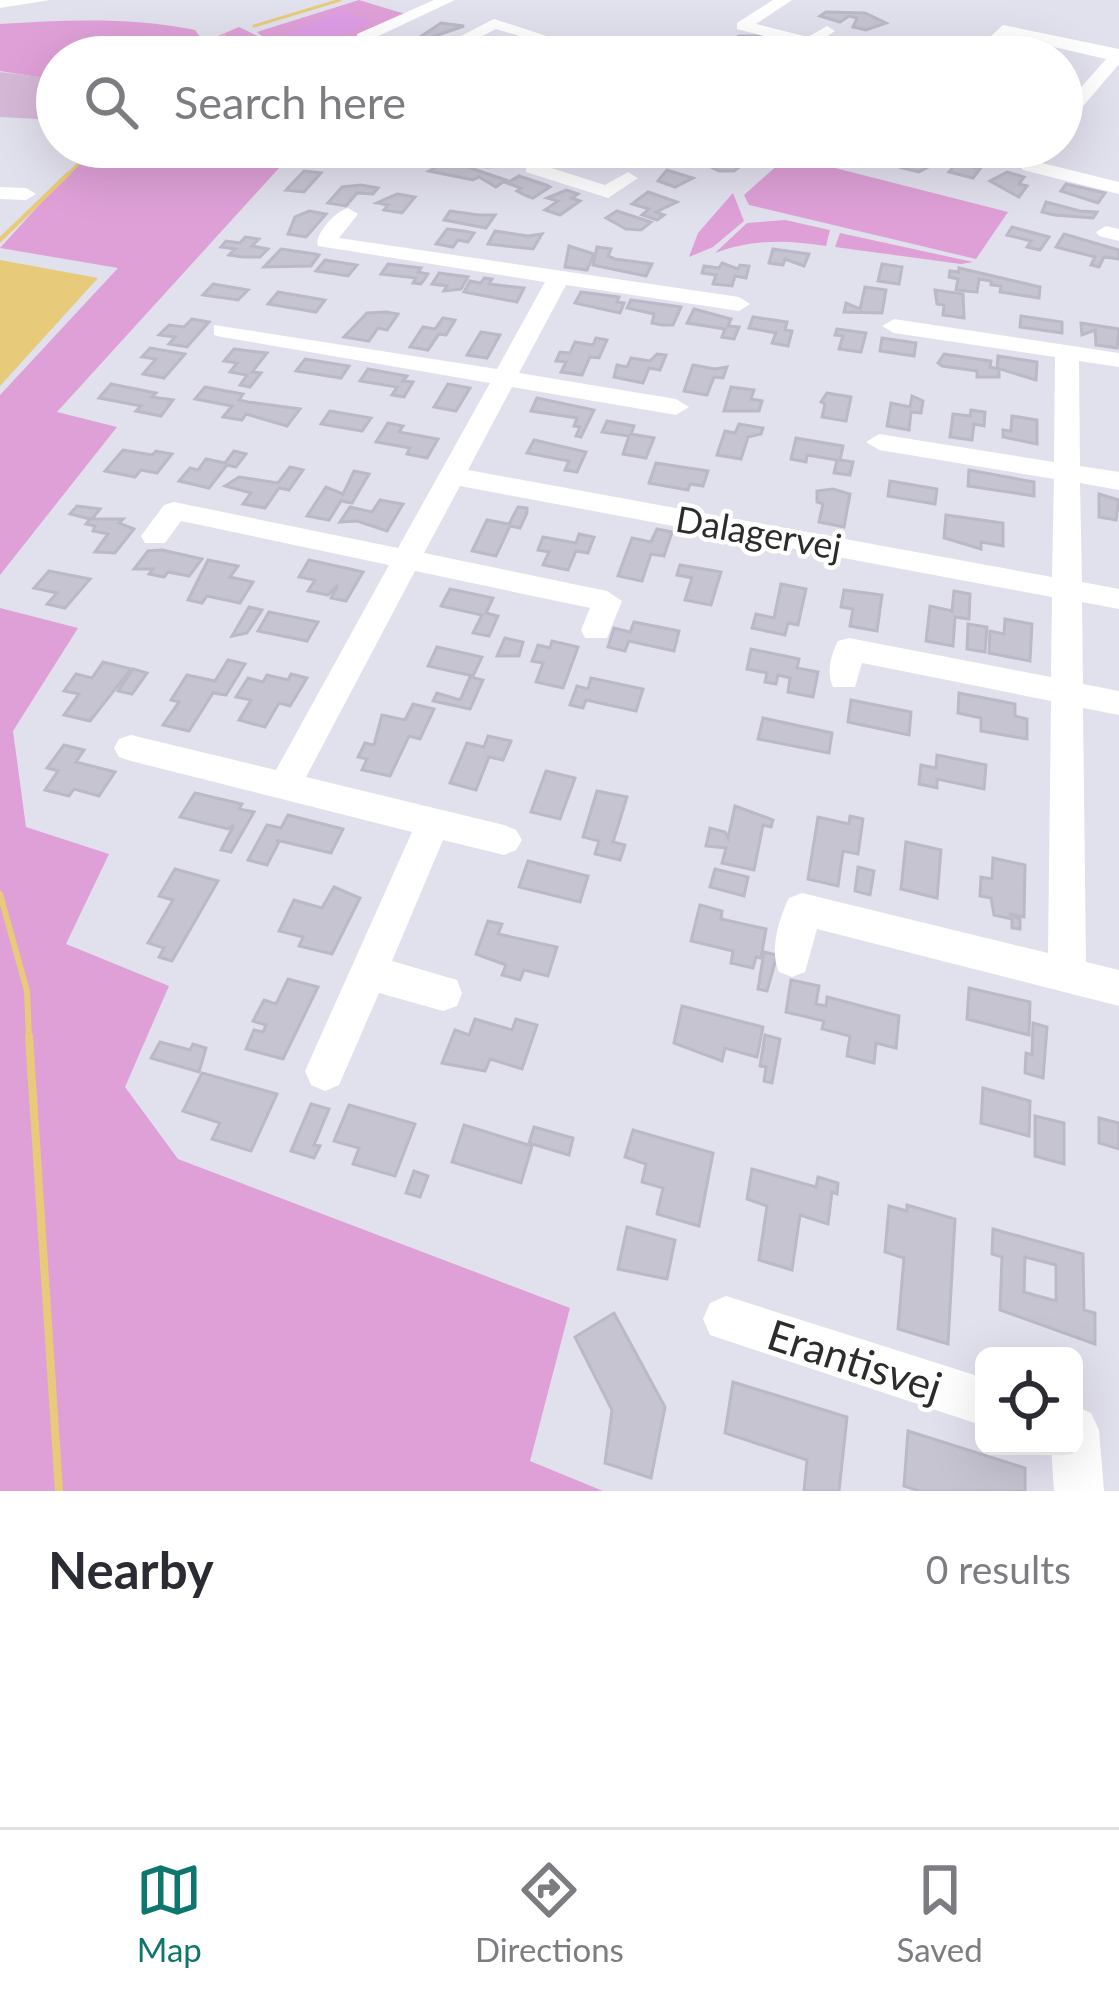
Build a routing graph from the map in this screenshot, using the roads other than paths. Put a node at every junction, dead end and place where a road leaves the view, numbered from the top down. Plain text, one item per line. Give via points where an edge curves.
1 (42, 0) edge
2 (447, 0) edge
3 (784, 0) edge
4 (0, 3) edge
5 (397, 4) dead end
6 (419, 11) junction
7 (827, 31) dead end
8 (365, 36) edge
9 (470, 36) edge
10 (536, 36) edge
11 (783, 36) edge
12 (820, 36) edge
13 (997, 36) edge
14 (1031, 36) edge
15 (1083, 47) edge
16 (1118, 55) edge
17 (1098, 78) junction
18 (1119, 82) edge
19 (1083, 96) edge
20 (533, 168) edge
21 (1038, 168) edge
22 (628, 178) dead end
23 (1119, 188) edge
24 (0, 193) edge
25 (26, 194) dead end
26 (348, 214) dead end
27 (559, 277) junction
28 (739, 304) dead end
29 (894, 326) dead end
30 (221, 331) dead end
31 (1067, 352) junction
32 (1119, 360) edge
33 (505, 377) junction
34 (676, 406) dead end
35 (879, 442) dead end
36 (1067, 472) junction
37 (452, 476) junction
38 (1119, 481) edge
39 (154, 536) dead end
40 (407, 560) junction
41 (1067, 589) junction
42 (1119, 598) edge
43 (596, 630) dead end
44 (844, 679) dead end
45 (1067, 693) junction
46 (1119, 703) edge
47 (131, 748) dead end
48 (284, 786) junction
49 (433, 823) junction
50 (504, 841) dead end
51 (793, 959) dead end
52 (368, 973) junction
53 (1067, 975) junction
54 (1119, 988) edge
55 (442, 993) dead end
56 (325, 1071) dead end
57 (726, 1319) dead end
58 (975, 1399) edge
59 (1076, 1455) edge
60 (1079, 1491) edge

1 - 4 street
2 - 6 street
3 - 11 street via 743,26
5 - 6 street
6 - 8 street
7 - 12 street
9 - 10 street via 494,24
13 - 14 street
15 - 16 street
16 - 17 street
17 - 18 street
17 - 19 street
20 - 22 street via 608,192
21 - 23 street
24 - 25 street
26 - 27 street via 325,242
27 - 28 street
27 - 33 street
29 - 31 street via 990,332
30 - 33 street
31 - 32 street
31 - 36 street
33 - 34 street
33 - 37 street
35 - 36 street
36 - 38 street
36 - 41 street
37 - 40 street
37 - 41 street, Dalagervej
39 - 40 street via 174,511
40 - 43 street via 607,601
40 - 48 street
41 - 42 street, Dalagervej
41 - 45 street
44 - 45 street via 849,649
45 - 46 street
45 - 53 street
47 - 48 street
48 - 49 street
49 - 50 street
49 - 52 street
51 - 53 street via 802,909
52 - 55 street
52 - 56 street
53 - 54 street
57 - 58 street, Erantisvej
59 - 60 street

